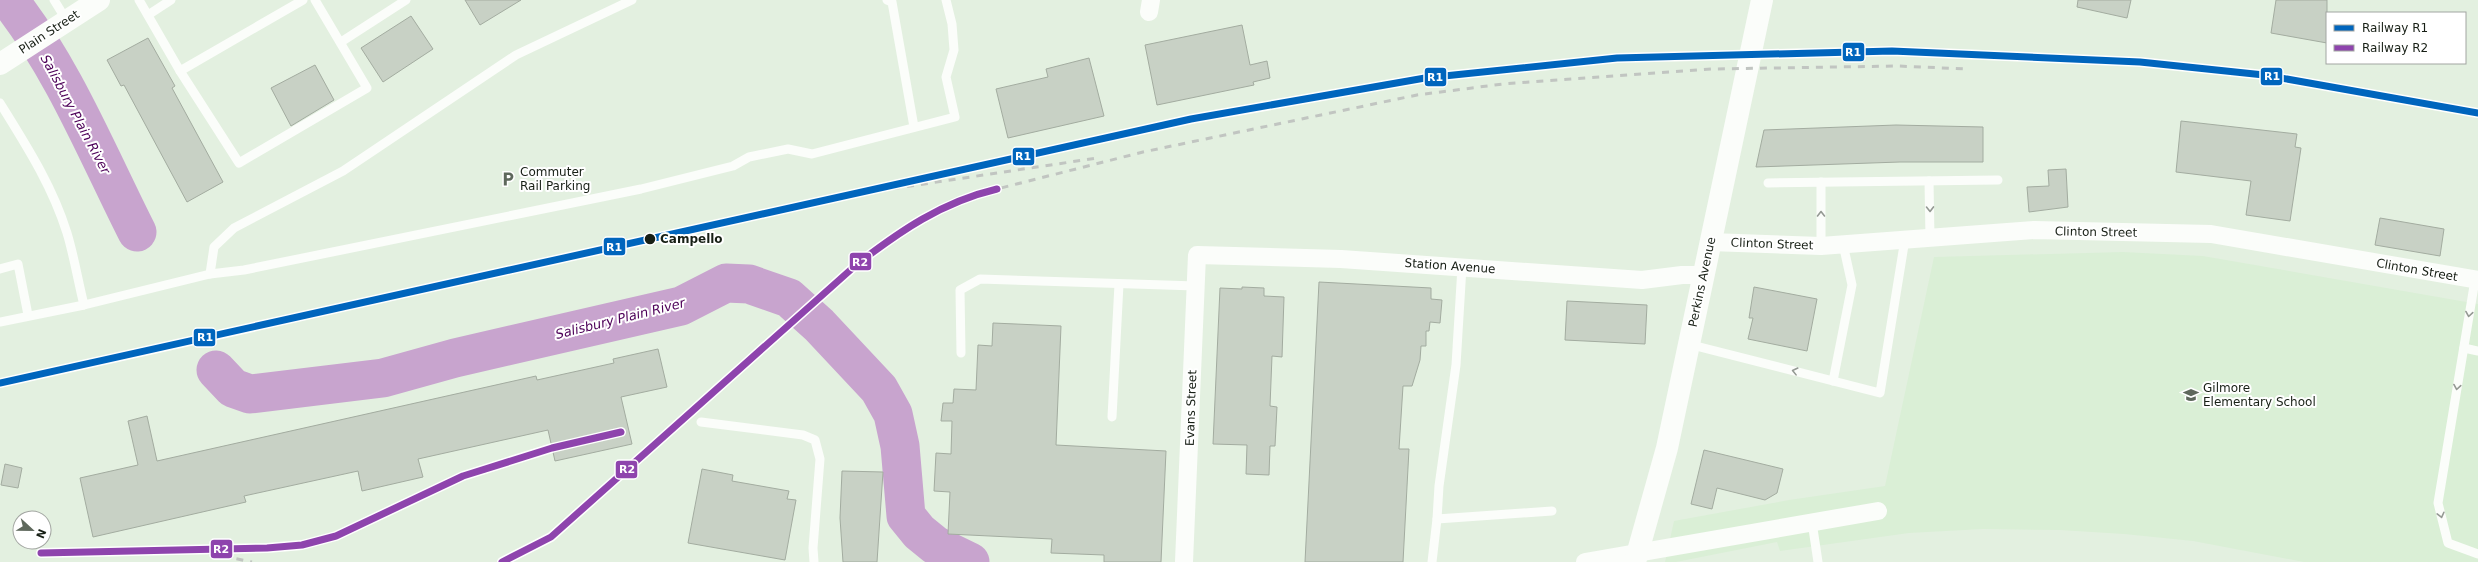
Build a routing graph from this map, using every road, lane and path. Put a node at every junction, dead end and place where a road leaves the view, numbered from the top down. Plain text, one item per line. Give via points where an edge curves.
1 (54, 0) edge
2 (99, 0) edge
3 (139, 0) edge
4 (171, 0) edge
5 (303, 0) edge
6 (315, 0) edge
7 (406, 0) edge
8 (632, 0) edge
9 (887, 0) edge
10 (946, 0) edge
11 (1762, 0) edge
12 (148, 15) junction
13 (67, 21) junction
14 (341, 42) junction
15 (0, 64) edge
16 (180, 71) junction
17 (0, 103) edge
18 (914, 127) junction
19 (1998, 180) dead end
20 (1929, 181) junction
21 (1821, 182) junction
22 (1768, 183) dead end
23 (1930, 238) junction
24 (1905, 240) junction
25 (1710, 242) junction
26 (1843, 244) junction
27 (1821, 246) junction
28 (1197, 255) joint
29 (1462, 267) junction
30 (0, 269) edge
31 (210, 274) junction
32 (1702, 275) junction
33 (2476, 280) edge
34 (1119, 284) junction
35 (1196, 286) junction
36 (84, 305) junction
37 (28, 315) junction
38 (0, 322) edge
39 (1688, 344) junction
40 (2464, 348) junction
41 (2478, 351) edge
42 (961, 353) dead end
43 (1833, 381) junction
44 (1112, 417) dead end
45 (701, 422) dead end
46 (1552, 511) dead end
47 (1878, 511) dead end
48 (1437, 518) junction
49 (1812, 522) junction
50 (2478, 554) edge
51 (1638, 557) edge
52 (814, 562) edge
53 (1184, 562) edge
54 (1432, 562) edge
55 (1585, 562) edge
56 (1818, 562) edge

1 - 13 lane
2 - 13 street, Plain Street
3 - 12 lane
4 - 12 lane
5 - 16 lane
6 - 14 lane
7 - 14 lane
8 - 31 lane via 516,55 343,171 234,228 214,247
9 - 18 lane via 892,2
10 - 18 lane via 952,24 954,50 946,77 955,117
11 - 25 street, Perkins Avenue
12 - 16 lane
13 - 15 street, Plain Street
14 - 16 lane via 367,88 239,163
17 - 36 lane via 36,159 58,206 68,234
18 - 31 lane via 812,154 788,149 749,157 733,166 641,189 244,270
19 - 20 lane
20 - 21 lane
20 -> 23 lane
21 - 22 lane
27 -> 21 lane
23 - 24 street, Clinton Street
23 - 33 street, Clinton Street via 2034,230 2211,234
24 - 26 street, Clinton Street
24 - 43 lane via 1880,393
25 - 27 street, Clinton Street
25 - 32 street, Perkins Avenue
26 - 27 street, Clinton Street
26 - 43 lane via 1852,285
28 - 29 street, Station Avenue via 1341,259
28 - 35 street, Evans Street
29 - 32 street, Station Avenue via 1642,280
29 - 48 lane via 1456,365 1438,486
30 - 37 lane via 18,264
31 - 36 lane
32 - 39 street, Perkins Avenue
33 -> 40 lane
34 - 35 lane
34 - 42 lane via 980,279 960,290
34 - 44 lane
35 - 53 street, Evans Street
36 - 37 lane
37 - 38 lane
43 -> 39 lane
39 - 51 street, Perkins Avenue via 1666,448
40 - 41 lane
40 -> 50 lane via 2438,503 2448,542
45 - 52 lane via 803,435 815,440 820,459
46 - 48 lane
47 - 49 street
48 - 54 lane
49 - 51 street
49 - 56 lane
51 - 55 street

